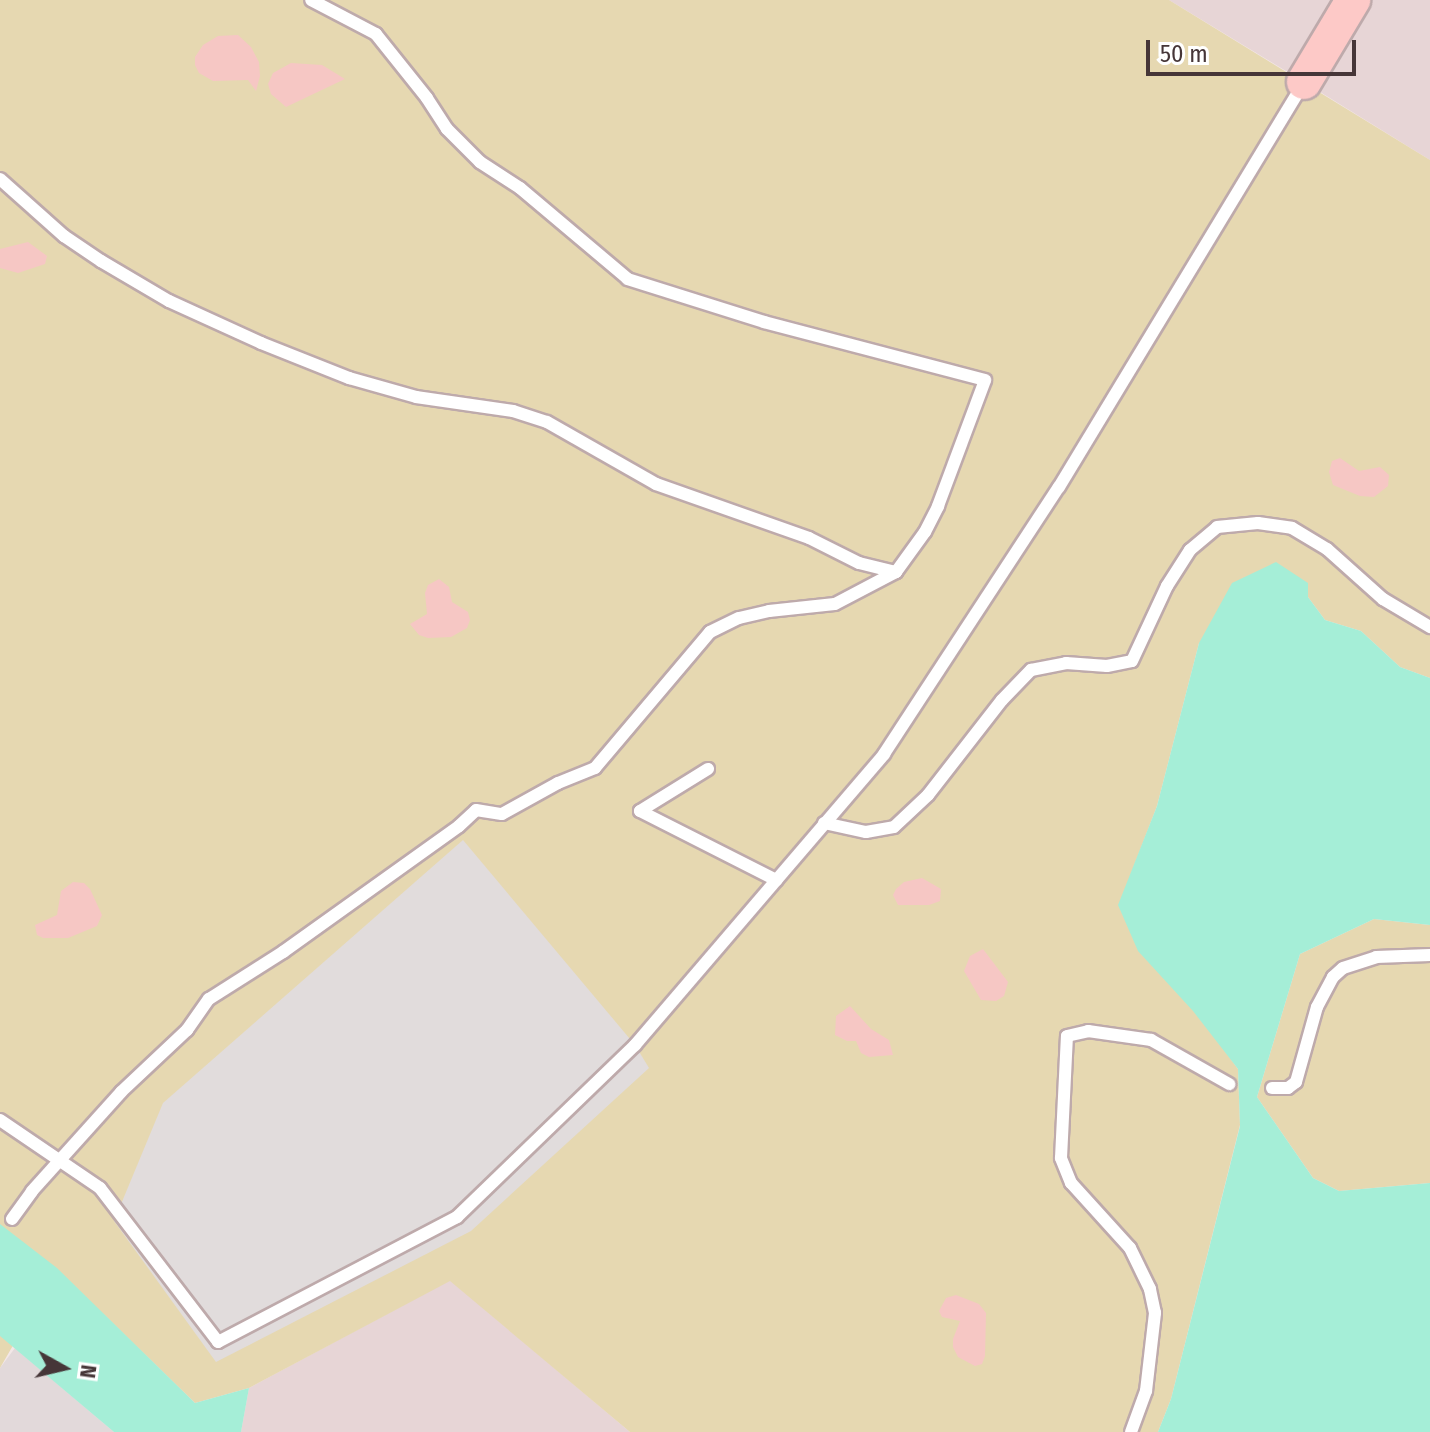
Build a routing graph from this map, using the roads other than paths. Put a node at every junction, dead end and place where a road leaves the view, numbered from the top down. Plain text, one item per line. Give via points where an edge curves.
1 (311, 0) edge
2 (1353, 0) edge
3 (1304, 82) joint
4 (0, 179) edge
5 (896, 572) junction
6 (1430, 627) edge
7 (708, 769) dead end
8 (824, 823) junction
9 (776, 880) junction
10 (1430, 955) edge
11 (1229, 1084) dead end
12 (1272, 1088) dead end
13 (0, 1120) edge
14 (60, 1161) junction
15 (12, 1219) dead end
16 (1131, 1432) edge

1 - 5 lane via 376,34 447,129 480,162 520,188 628,279 764,322 985,380 938,506
2 - 3 street
3 - 8 lane via 1059,487 884,754
4 - 5 lane via 101,261 169,301 261,343 402,393 513,411 547,422 656,484 809,538 859,563
5 - 14 lane via 835,604 769,611 710,632 595,768 502,814 476,810 283,952 209,999 187,1030 121,1092
6 - 8 lane via 1383,599 1327,549 1292,528 1258,523 1217,527 1190,550 1174,574 1132,661 1031,670 928,795 894,827 866,832
7 - 9 lane via 640,811
8 - 9 lane
9 - 14 lane via 635,1045 457,1217 218,1342 100,1188
10 - 12 lane via 1376,957 1343,968 1317,1007 1296,1082
11 - 16 lane via 1151,1040 1088,1031 1067,1036 1061,1158 1071,1183 1130,1248 1155,1313 1146,1391
13 - 14 lane
14 - 15 lane

